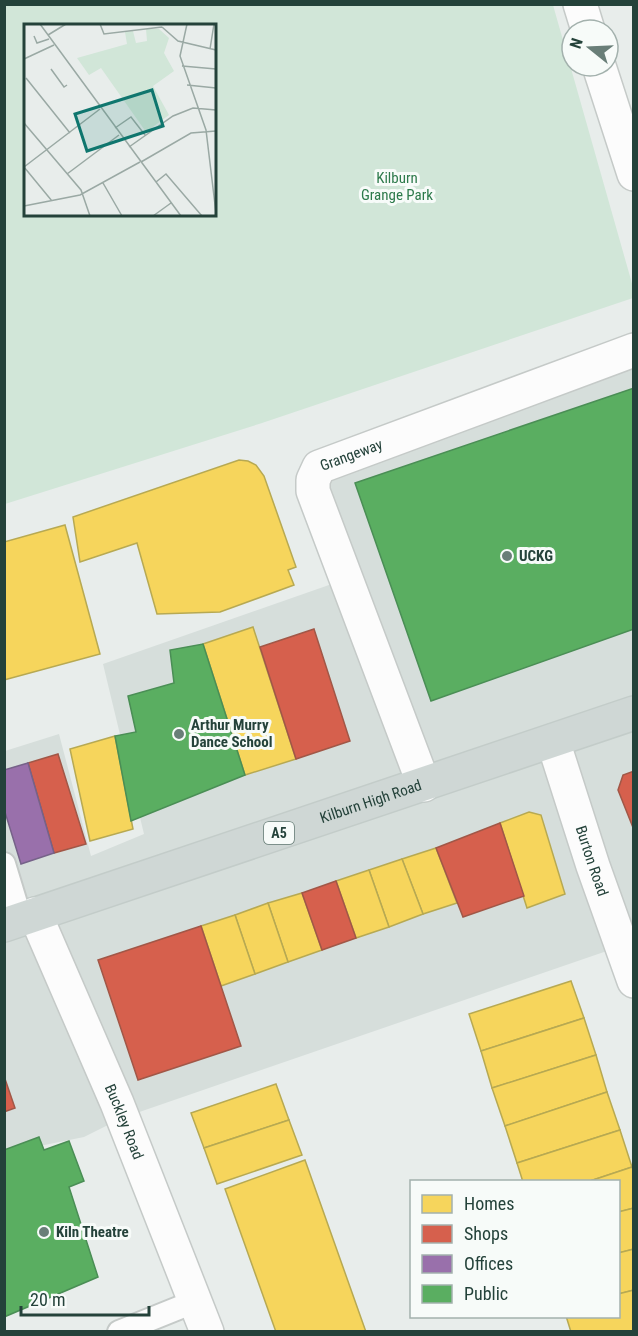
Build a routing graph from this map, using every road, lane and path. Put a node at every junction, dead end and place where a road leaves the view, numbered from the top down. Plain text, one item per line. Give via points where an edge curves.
1 (603, 78) edge
2 (633, 174) edge
3 (633, 350) edge
4 (633, 713) edge
5 (553, 741) junction
6 (424, 785) junction
7 (4, 864) edge
8 (20, 920) edge
9 (633, 981) edge
10 (196, 1301) junction
11 (119, 1332) edge
12 (207, 1332) edge

1 - 2 street
3 - 6 street, Grangeway via 319,467 313,491
4 - 5 main road, Kilburn High Road / A5
5 - 6 main road, Kilburn High Road / A5
5 - 9 street, Burton Road
6 - 8 main road, Kilburn High Road / A5
7 - 8 lane
8 - 10 street, Buckley Road via 117,1103
10 - 11 lane
10 - 12 street, Buckley Road

